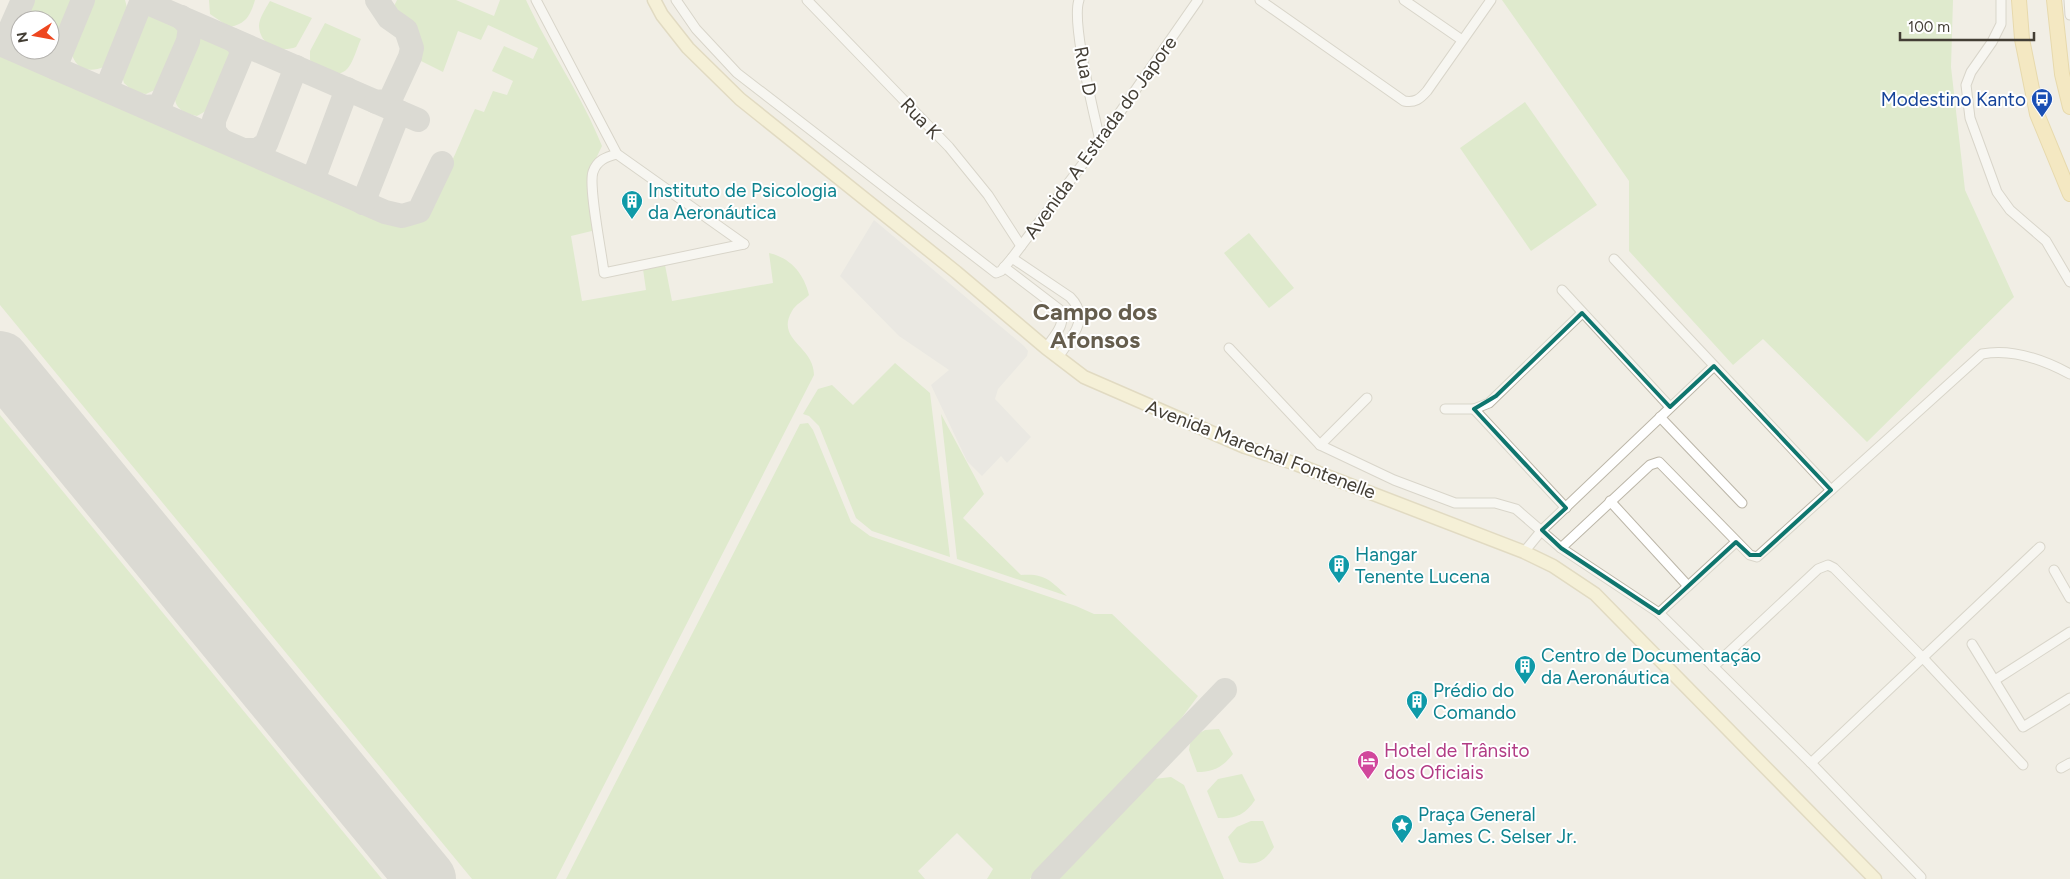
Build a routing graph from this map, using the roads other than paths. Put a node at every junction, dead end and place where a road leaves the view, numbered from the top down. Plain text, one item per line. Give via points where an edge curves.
1 (536, 0) edge
2 (654, 0) edge
3 (676, 0) edge
4 (808, 0) edge
5 (1079, 0) edge
6 (1198, 0) edge
7 (1260, 0) edge
8 (1404, 0) edge
9 (1491, 0) edge
10 (2001, 0) edge
11 (2019, 0) edge
12 (2054, 0) edge
13 (2069, 0) edge
14 (2070, 16) edge
15 (1462, 40) junction
16 (2069, 101) edge
17 (1100, 141) junction
18 (616, 154) junction
19 (2070, 194) edge
20 (1021, 246) junction
21 (1012, 258) junction
22 (1614, 259) dead end
23 (1002, 269) junction
24 (1036, 274) junction
25 (2069, 278) edge
26 (1028, 286) junction
27 (1562, 290) dead end
28 (1079, 311) junction
29 (1582, 312) junction
30 (1063, 315) junction
31 (1046, 348) junction
32 (1229, 348) dead end
33 (1058, 357) junction
34 (1714, 366) junction
35 (2070, 374) edge
36 (1366, 398) dead end
37 (1670, 407) junction
38 (1445, 409) dead end
39 (1474, 409) junction
40 (1660, 417) junction
41 (1320, 445) junction
42 (1830, 490) junction
43 (1610, 501) junction
44 (1742, 502) dead end
45 (1566, 508) junction
46 (1542, 530) junction
47 (1736, 542) junction
48 (2040, 547) dead end
49 (1561, 548) junction
50 (1524, 552) junction
51 (2054, 570) dead end
52 (1688, 586) junction
53 (2070, 598) edge
54 (1659, 613) junction
55 (2070, 632) edge
56 (1972, 644) dead end
57 (1924, 658) junction
58 (1714, 667) junction
59 (1994, 680) junction
60 (2070, 698) edge
61 (1812, 763) junction
62 (2023, 765) dead end
63 (1921, 877) dead end
64 (1875, 879) edge

1 - 18 street
2 - 31 main road, Avenida Marechal Fontenelle via 683,42 740,99
3 - 23 street via 696,29 737,73 992,272
4 - 20 street, Rua K via 949,147 988,196
5 - 17 street, Rua D via 1079,33
6 - 17 street, Avenida A Estrada do Japore
7 - 15 street via 1404,102 1415,102 1421,98
8 - 15 street
9 - 15 street
10 - 25 street via 2001,24 1966,85 1970,118 1997,192 2010,210 2046,241
11 - 19 main road via 2022,39 2037,114
12 - 16 main road via 2062,74
13 - 14 street
17 - 20 street, Avenida A Estrada do Japore
18 - 18 street via 640,170 744,244 604,273 592,172 601,160
20 - 21 street, Avenida A Estrada do Japore
21 - 23 street, Avenida A Estrada do Japore
21 - 24 street
22 - 34 street
23 - 26 street
24 - 26 street
24 - 28 street via 1070,297
26 - 30 street
27 - 29 street
28 - 30 street
28 - 33 street via 1079,327
29 - 37 street
29 - 39 street via 1489,403
30 - 31 street via 1063,322
31 - 33 main road, Avenida Marechal Fontenelle
32 - 41 street
33 - 50 main road, Avenida Marechal Fontenelle via 1084,377 1245,447 1293,462
34 - 37 street
34 - 42 street
35 - 42 street via 2018,354 1982,354
36 - 41 street
37 - 40 street
38 - 39 street
39 - 45 street
40 - 44 street
40 - 45 street
41 - 46 street via 1394,480 1455,503 1495,503 1516,509
42 - 47 street via 1760,555 1750,555
43 - 47 street via 1650,465 1659,462
43 - 49 street
43 - 52 street
45 - 46 street
46 - 49 street
46 - 50 street
47 - 52 street
48 - 57 street
49 - 54 street
50 - 64 main road, Avenida Marechal Fontenelle via 1553,566 1595,594
51 - 53 street
52 - 54 street
54 - 58 street
55 - 59 street
56 - 59 street
57 - 58 street via 1828,565 1818,569
57 - 61 street
57 - 62 street
58 - 61 street
59 - 60 street via 2023,726
61 - 63 street

